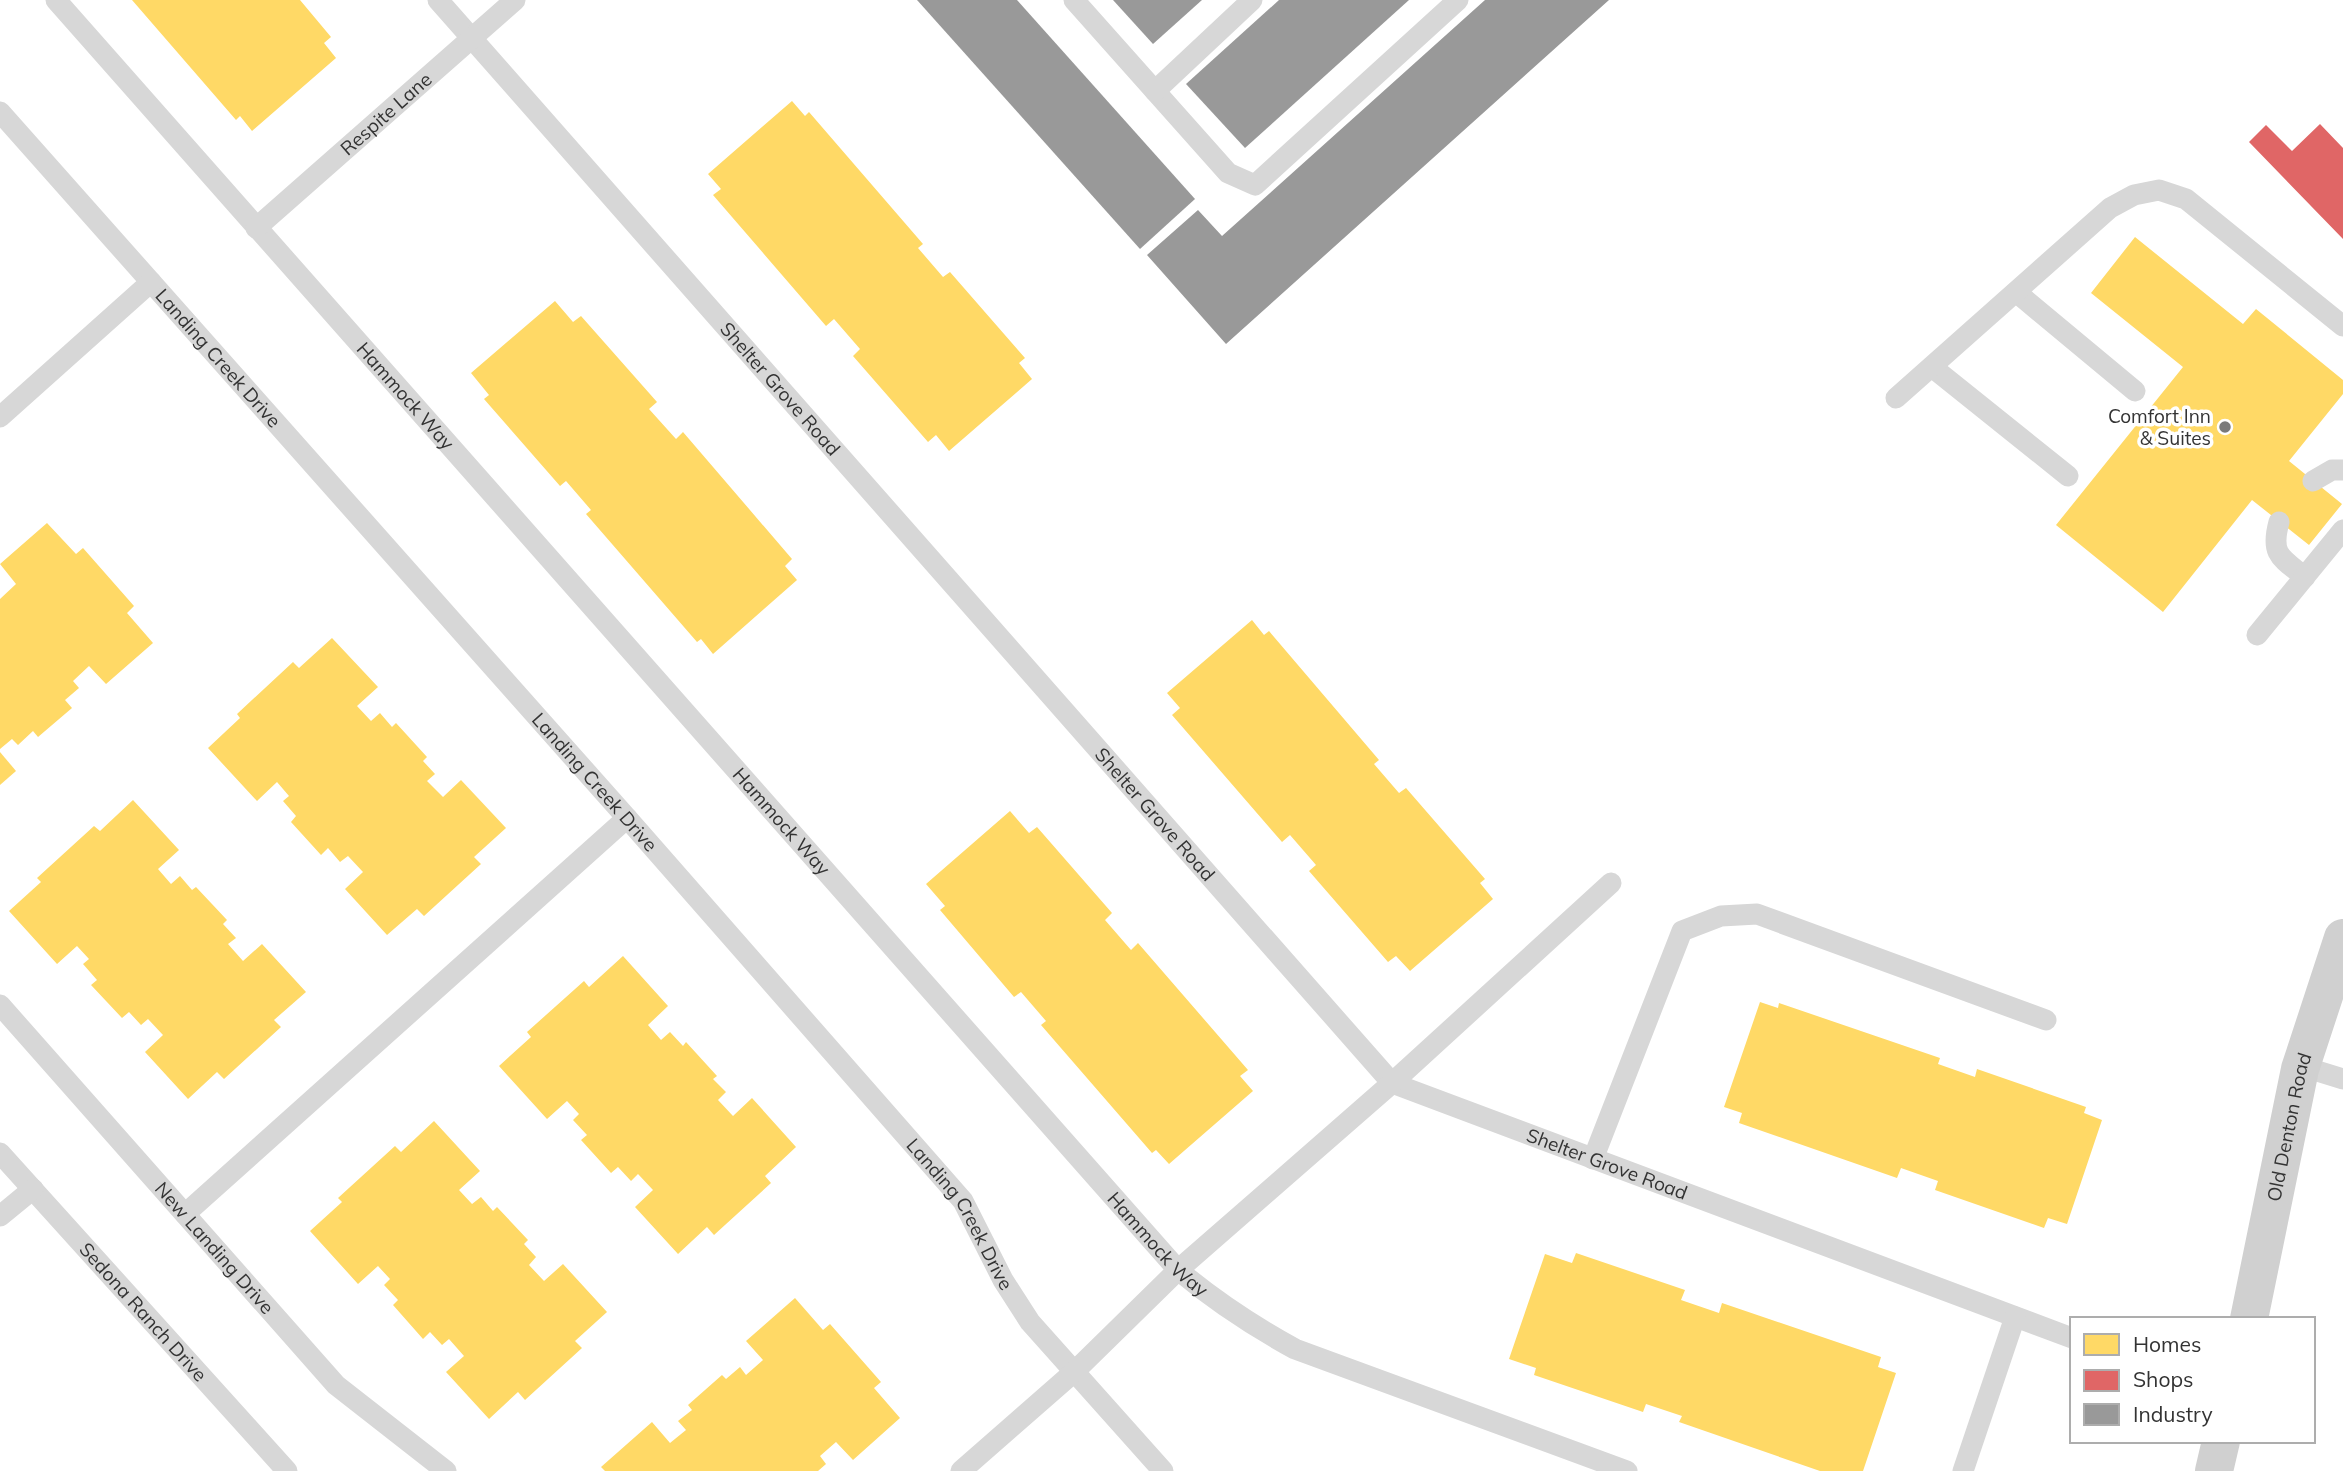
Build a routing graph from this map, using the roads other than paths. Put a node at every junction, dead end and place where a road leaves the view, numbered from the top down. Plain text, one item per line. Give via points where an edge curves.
1 (56, 0) edge
2 (438, 0) edge
3 (515, 0) edge
4 (1074, 0) edge
5 (1252, 0) edge
6 (1458, 0) edge
7 (472, 38) junction
8 (1155, 91) junction
9 (0, 112) edge
10 (256, 228) junction
11 (151, 282) junction
12 (2016, 292) junction
13 (2343, 326) edge
14 (1932, 367) junction
15 (2135, 391) dead end
16 (1896, 398) dead end
17 (0, 417) edge
18 (2343, 470) edge
19 (2067, 476) dead end
20 (2313, 481) dead end
21 (2279, 522) dead end
22 (2343, 530) edge
23 (2305, 577) junction
24 (2257, 635) dead end
25 (627, 818) junction
26 (1611, 883) dead end
27 (2343, 939) edge
28 (0, 1005) edge
29 (2046, 1020) dead end
30 (2301, 1066) junction
31 (2343, 1079) edge
32 (1392, 1083) junction
33 (0, 1153) edge
34 (1593, 1158) junction
35 (33, 1189) junction
36 (185, 1214) junction
37 (0, 1216) edge
38 (1178, 1270) junction
39 (2015, 1317) junction
40 (2249, 1317) edge
41 (2070, 1337) edge
42 (1074, 1372) junction
43 (2221, 1443) edge
44 (287, 1471) edge
45 (446, 1471) edge
46 (961, 1471) edge
47 (1164, 1471) edge
48 (1627, 1471) edge
49 (1963, 1471) edge
50 (2214, 1471) edge

1 - 10 lane, Hammock Way
2 - 7 lane, Shelter Grove Road
3 - 7 lane, Respite Lane
4 - 8 lane
5 - 8 lane
6 - 8 lane via 1255,185 1228,173
7 - 10 lane, Respite Lane
7 - 32 lane, Shelter Grove Road
9 - 11 lane, Landing Creek Drive
10 - 38 lane, Hammock Way
11 - 17 lane
11 - 25 lane, Landing Creek Drive
12 - 13 lane via 2110,208 2134,195 2159,190 2186,199
12 - 14 lane
12 - 15 lane
14 - 16 lane
14 - 19 lane
18 - 20 lane via 2332,470
21 - 23 lane via 2274,540 2279,556
22 - 23 lane
23 - 24 lane
25 - 36 lane
25 - 42 lane, Landing Creek Drive via 963,1201 1030,1322
26 - 32 lane
27 - 30 street, Old Denton Road
28 - 36 lane, New Landing Drive
29 - 34 lane via 1757,914 1721,916 1682,931
30 - 31 lane
30 - 40 street, Old Denton Road
32 - 34 lane, Shelter Grove Road
32 - 38 lane
33 - 35 lane, Sedona Ranch Drive
34 - 39 lane, Shelter Grove Road
35 - 37 lane
35 - 44 lane, Sedona Ranch Drive
36 - 45 lane, New Landing Drive via 336,1385
38 - 42 lane
38 - 48 lane, Hammock Way via 1252,1325 1295,1349
39 - 41 lane, Shelter Grove Road
39 - 49 lane
42 - 46 lane
42 - 47 lane, Landing Creek Drive
43 - 50 street

